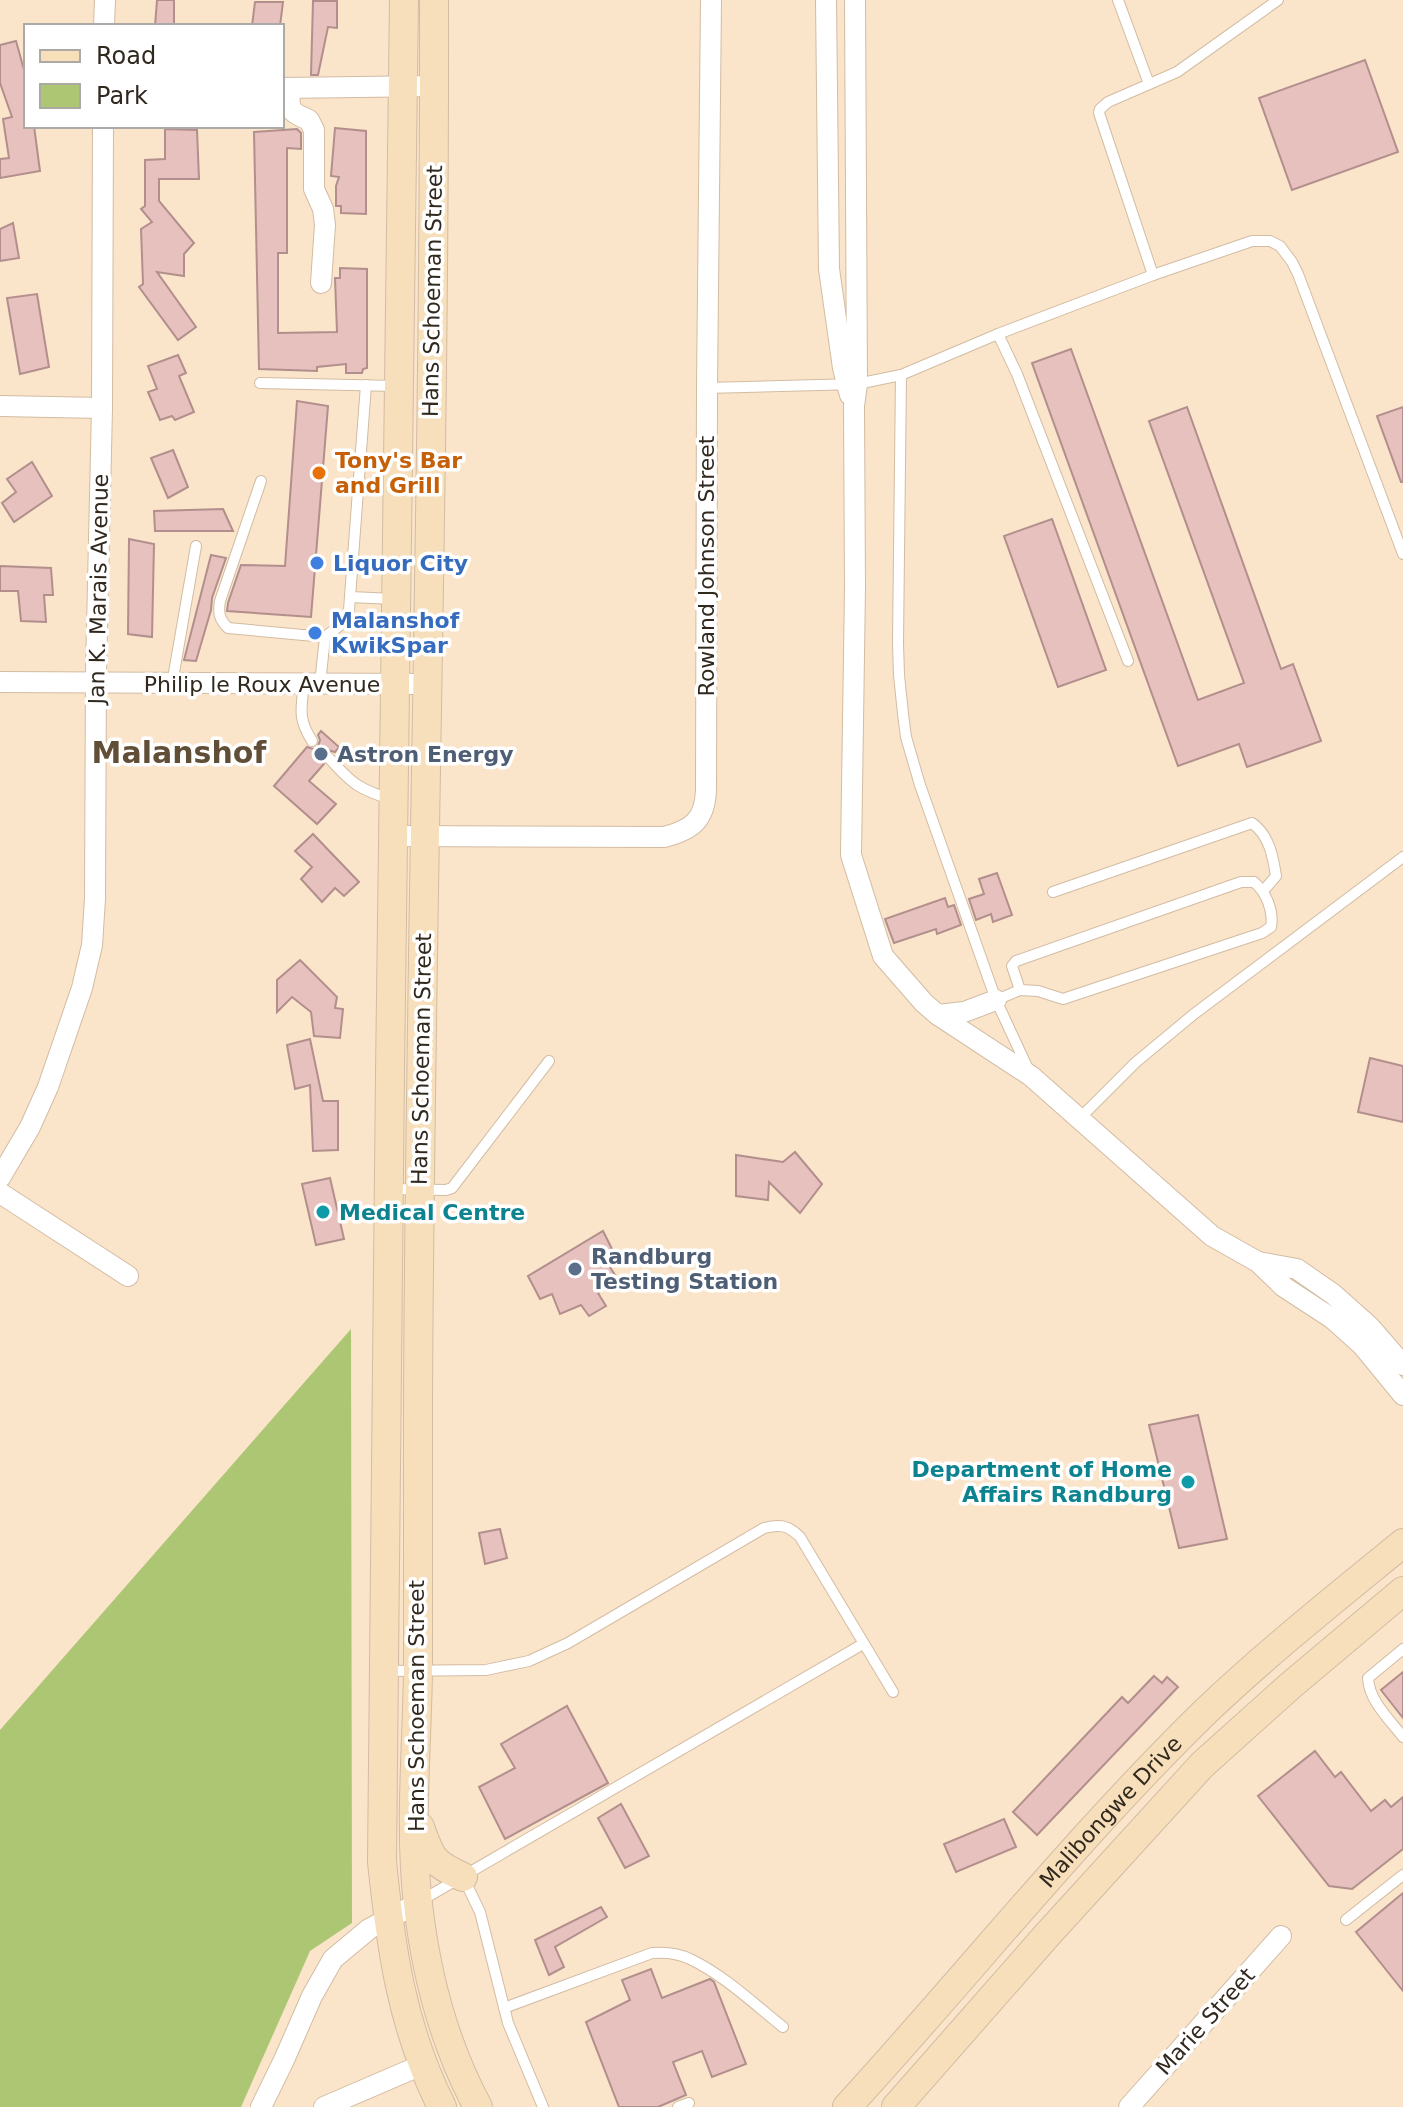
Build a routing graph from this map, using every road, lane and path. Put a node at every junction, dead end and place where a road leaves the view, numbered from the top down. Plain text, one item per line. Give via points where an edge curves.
1 (105, 0) edge
2 (404, 0) edge
3 (434, 0) edge
4 (711, 0) edge
5 (826, 0) edge
6 (855, 0) edge
7 (1118, 0) edge
8 (1278, 0) edge
9 (104, 24) edge
10 (1149, 84) junction
11 (434, 86) junction
12 (403, 87) junction
13 (286, 88) edge
14 (827, 121) junction
15 (855, 121) junction
16 (103, 128) edge
17 (829, 235) junction
18 (856, 235) junction
19 (1153, 275) junction
20 (321, 283) dead end
21 (998, 334) junction
22 (901, 375) junction
23 (260, 383) dead end
24 (851, 384) junction
25 (366, 385) junction
26 (399, 386) junction
27 (707, 388) junction
28 (0, 406) edge
29 (102, 408) junction
30 (261, 481) dead end
31 (196, 546) dead end
32 (1403, 554) edge
33 (350, 597) junction
34 (396, 599) junction
35 (325, 637) junction
36 (1128, 661) dead end
37 (0, 682) edge
38 (96, 683) junction
39 (172, 684) junction
40 (312, 684) junction
41 (428, 684) junction
42 (395, 685) junction
43 (312, 741) dead end
44 (329, 758) dead end
45 (393, 800) junction
46 (393, 836) junction
47 (425, 837) junction
48 (1403, 857) edge
49 (1264, 890) junction
50 (1053, 892) dead end
51 (1020, 990) junction
52 (996, 1000) junction
53 (938, 1015) junction
54 (549, 1061) dead end
55 (1031, 1076) junction
56 (1079, 1119) junction
57 (0, 1178) edge
58 (389, 1189) junction
59 (419, 1190) junction
60 (0, 1193) edge
61 (1258, 1262) junction
62 (128, 1276) dead end
63 (1403, 1365) edge
64 (1403, 1395) edge
65 (1403, 1543) edge
66 (1403, 1591) edge
67 (863, 1644) junction
68 (1403, 1649) edge
69 (383, 1671) junction
70 (418, 1671) junction
71 (893, 1692) dead end
72 (1403, 1737) edge
73 (414, 1811) junction
74 (1403, 1875) edge
75 (463, 1877) junction
76 (418, 1903) junction
77 (388, 1920) junction
78 (1346, 1920) dead end
79 (1281, 1936) dead end
80 (504, 2008) junction
81 (783, 2027) dead end
82 (424, 2064) junction
83 (261, 2107) edge
84 (324, 2107) edge
85 (442, 2107) edge
86 (478, 2107) edge
87 (543, 2107) edge
88 (847, 2107) edge
89 (896, 2107) edge
90 (1129, 2107) edge

1 - 9 street
2 - 12 main road, Hans Schoeman Street
3 - 11 main road, Hans Schoeman Street
4 - 27 street, Rowland Johnson Street
5 - 14 street
6 - 15 street
7 - 10 lane
8 - 10 lane via 1177,72
10 - 19 lane via 1103,105 1099,113
11 - 12 street
11 - 41 main road, Hans Schoeman Street
12 - 13 street
12 - 26 main road, Hans Schoeman Street
13 - 20 street via 289,108 309,120 314,130 314,189 325,225
14 - 15 street
14 - 17 street
15 - 18 street
16 - 29 street, Jan K. Marais Avenue
17 - 18 street
17 - 24 street via 831,285
18 - 24 street
19 - 21 lane
19 - 32 lane via 1252,241 1280,246 1298,274
21 - 22 lane
21 - 36 lane
22 - 24 lane
22 - 52 lane via 898,643 906,737
23 - 25 lane
24 - 27 lane
24 - 53 street via 851,855 883,956
25 - 26 lane
25 - 33 lane
26 - 34 main road, Hans Schoeman Street
27 - 47 street, Rowland Johnson Street via 706,801 695,823 664,837
28 - 29 street
29 - 38 street, Jan K. Marais Avenue
30 - 35 lane via 220,601 221,620 228,628
31 - 39 lane
33 - 34 lane
33 - 35 lane via 344,622
34 - 42 main road, Hans Schoeman Street
35 - 40 lane
37 - 38 street, Philip le Roux Avenue
38 - 39 street, Philip le Roux Avenue
38 - 57 street, Jan K. Marais Avenue via 92,945 48,1087
39 - 40 street, Philip le Roux Avenue
40 - 42 street, Philip le Roux Avenue
40 - 43 lane via 300,711
41 - 42 street, Philip le Roux Avenue
41 - 47 main road, Hans Schoeman Street
42 - 45 main road, Hans Schoeman Street
44 - 45 lane via 355,785
45 - 46 main road, Hans Schoeman Street
46 - 47 street, Rowland Johnson Street
46 - 58 main road, Hans Schoeman Street
47 - 59 main road, Hans Schoeman Street
48 - 56 lane via 1194,1014
49 - 50 lane via 1276,876 1273,856 1261,829 1252,823
49 - 51 lane via 1254,882 1241,882 1016,961 1012,966
49 - 51 lane via 1273,919 1262,933 1063,999
51 - 52 lane
52 - 53 street
52 - 55 lane
53 - 55 street
54 - 59 lane via 457,1183 446,1190
55 - 56 street
56 - 61 street via 1212,1236
58 - 59 lane
58 - 69 main road, Hans Schoeman Street
59 - 70 main road, Hans Schoeman Street
60 - 62 street
61 - 63 street via 1297,1269 1333,1294
61 - 64 street via 1362,1345
65 - 88 main road, Malibongwe Drive via 1271,1652 1168,1750
66 - 89 main road, Malibongwe Drive via 1191,1777
67 - 70 lane via 800,1537 778,1524 529,1661 486,1670
67 - 71 lane
67 - 75 lane
68 - 72 lane via 1368,1678 1375,1701
69 - 70 lane
69 - 77 main road, Hans Schoeman Street via 382,1862
70 - 73 main road, Hans Schoeman Street
73 - 75 main road via 433,1859
73 - 76 main road, Hans Schoeman Street
74 - 78 lane
75 - 76 lane
75 - 80 lane via 480,1912
76 - 77 street
76 - 86 main road, Hans Schoeman Street via 447,2040
77 - 82 main road, Hans Schoeman Street via 403,2003
77 - 83 street via 333,1959
79 - 90 street, Marie Street
80 - 81 lane via 667,1952 714,1973
80 - 87 lane
82 - 84 street
82 - 85 main road, Hans Schoeman Street

